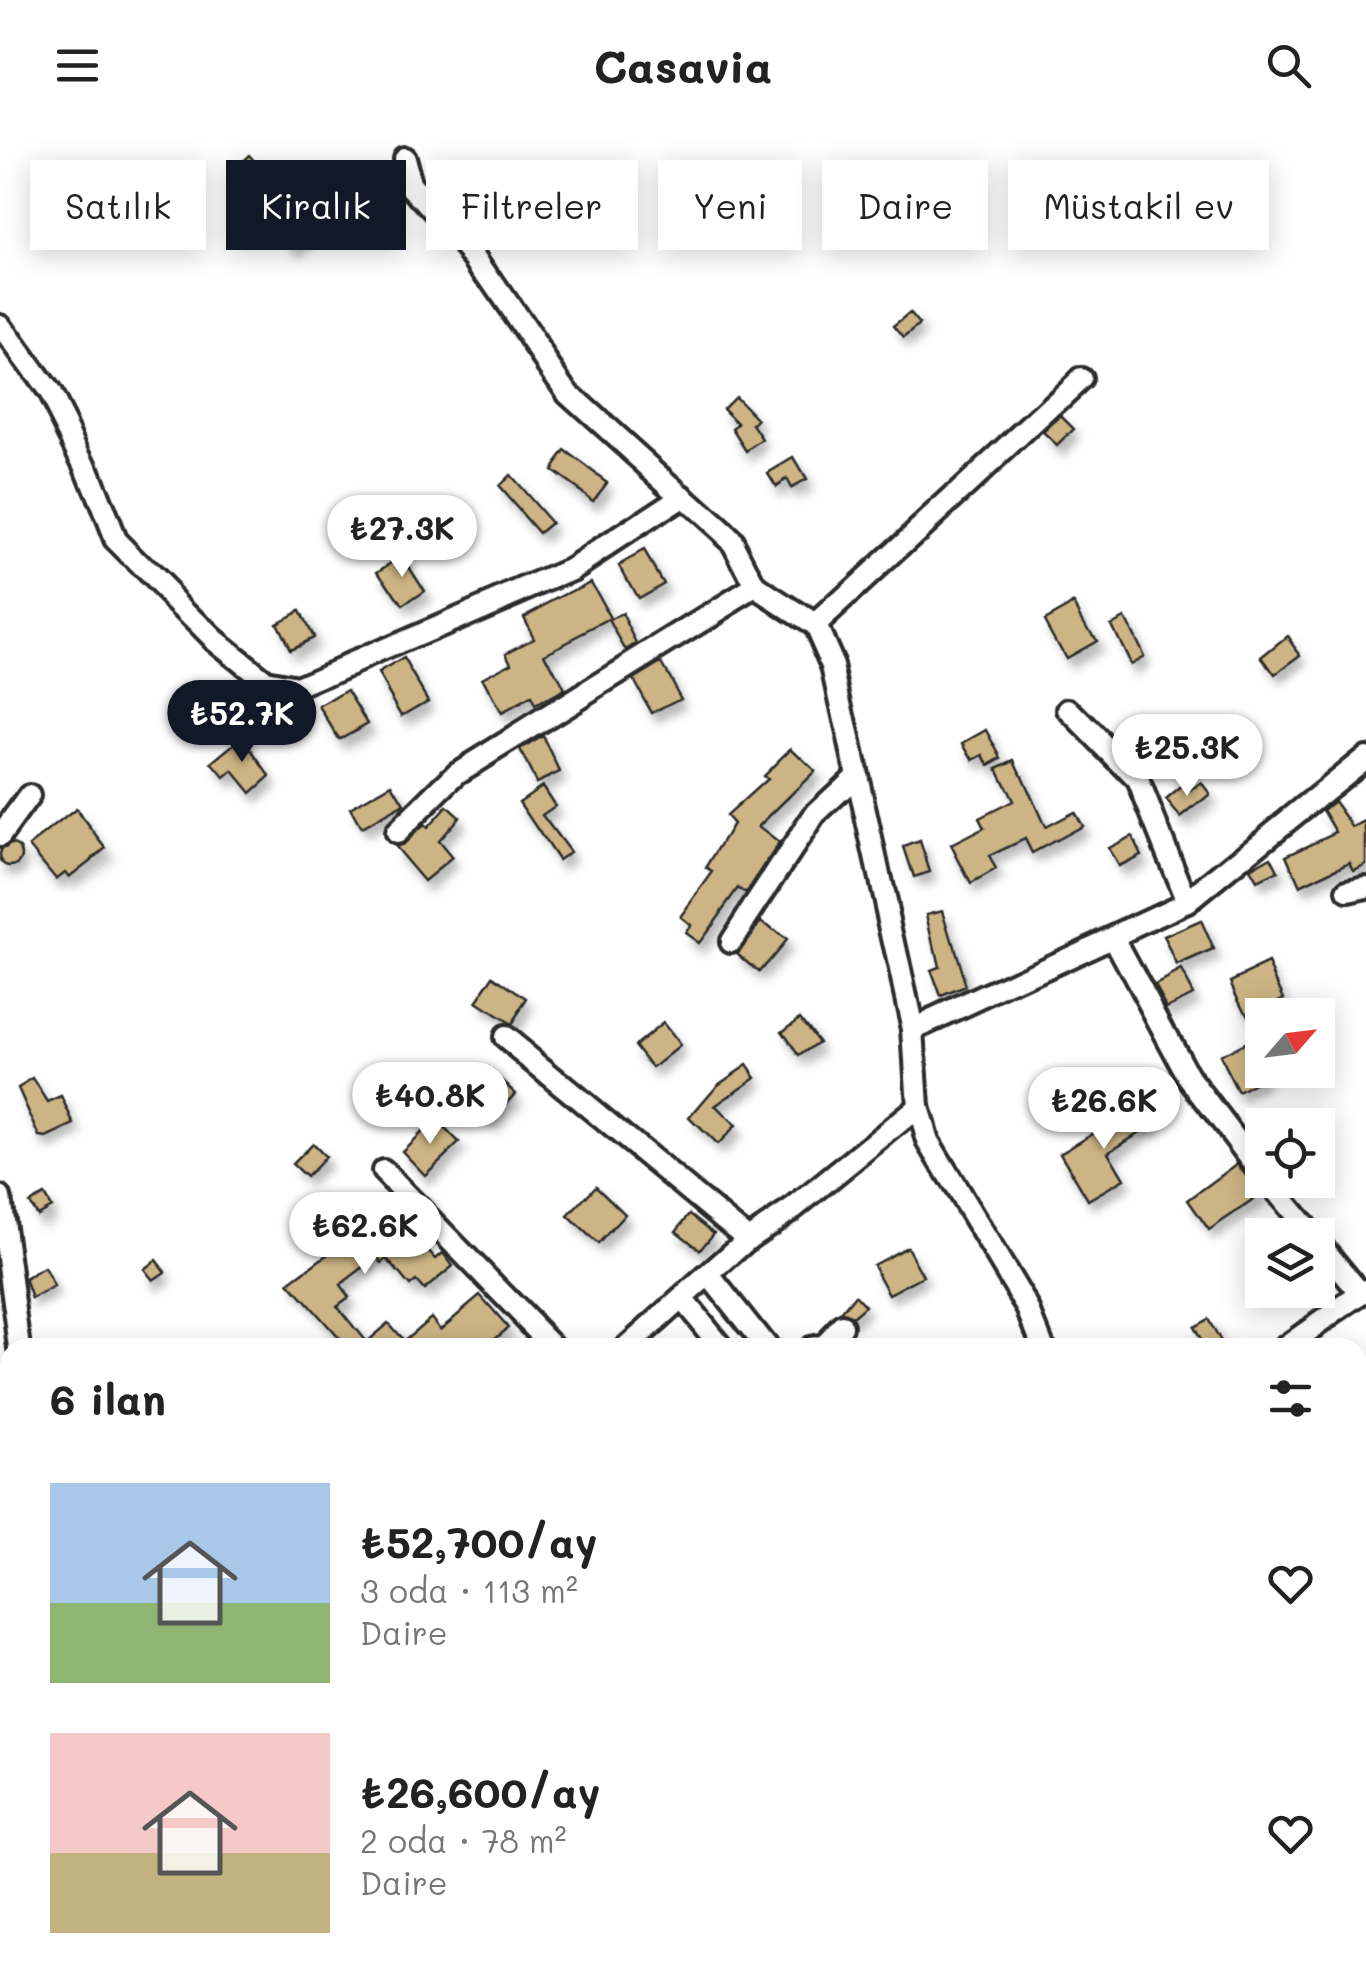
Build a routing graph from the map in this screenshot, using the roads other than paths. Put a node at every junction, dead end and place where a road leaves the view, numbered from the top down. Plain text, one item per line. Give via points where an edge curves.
1 (403, 158) dead end
2 (0, 325) edge
3 (1081, 380) dead end
4 (684, 496) junction
5 (756, 587) junction
6 (815, 625) junction
7 (1069, 710) dead end
8 (1366, 757) edge
9 (854, 778) junction
10 (29, 796) dead end
11 (396, 833) dead end
12 (0, 836) edge
13 (1187, 902) junction
14 (1114, 938) junction
15 (730, 941) dead end
16 (913, 1029) junction
17 (504, 1037) dead end
18 (918, 1107) junction
19 (1245, 1151) edge
20 (383, 1171) dead end
21 (0, 1197) edge
22 (1282, 1198) edge
23 (1298, 1218) edge
24 (748, 1239) junction
25 (1335, 1261) edge
26 (709, 1276) junction
27 (1363, 1292) edge
28 (683, 1300) junction
29 (842, 1326) dead end
30 (19, 1338) edge
31 (545, 1338) edge
32 (638, 1338) edge
33 (714, 1338) edge
34 (759, 1338) edge
35 (831, 1338) edge
36 (1040, 1338) edge
37 (1298, 1338) edge

1 - 4 street via 410,184 476,258 568,394
2 - 4 street via 49,393 115,540 212,639 265,681 296,687 572,569
3 - 6 street
4 - 5 street via 733,542
5 - 6 street
5 - 11 street via 457,773
6 - 9 street via 832,666
7 - 13 street via 1138,780
8 - 13 street
9 - 15 street via 814,814
9 - 16 street
10 - 12 street
13 - 14 street
14 - 16 street
14 - 19 street via 1188,1076
16 - 18 street
17 - 24 street
18 - 24 street
18 - 36 street via 939,1165
20 - 31 street
21 - 30 street
22 - 23 street
24 - 26 street
25 - 27 street
26 - 28 street
26 - 34 street
27 - 37 street
28 - 32 street
28 - 33 street
29 - 35 street

